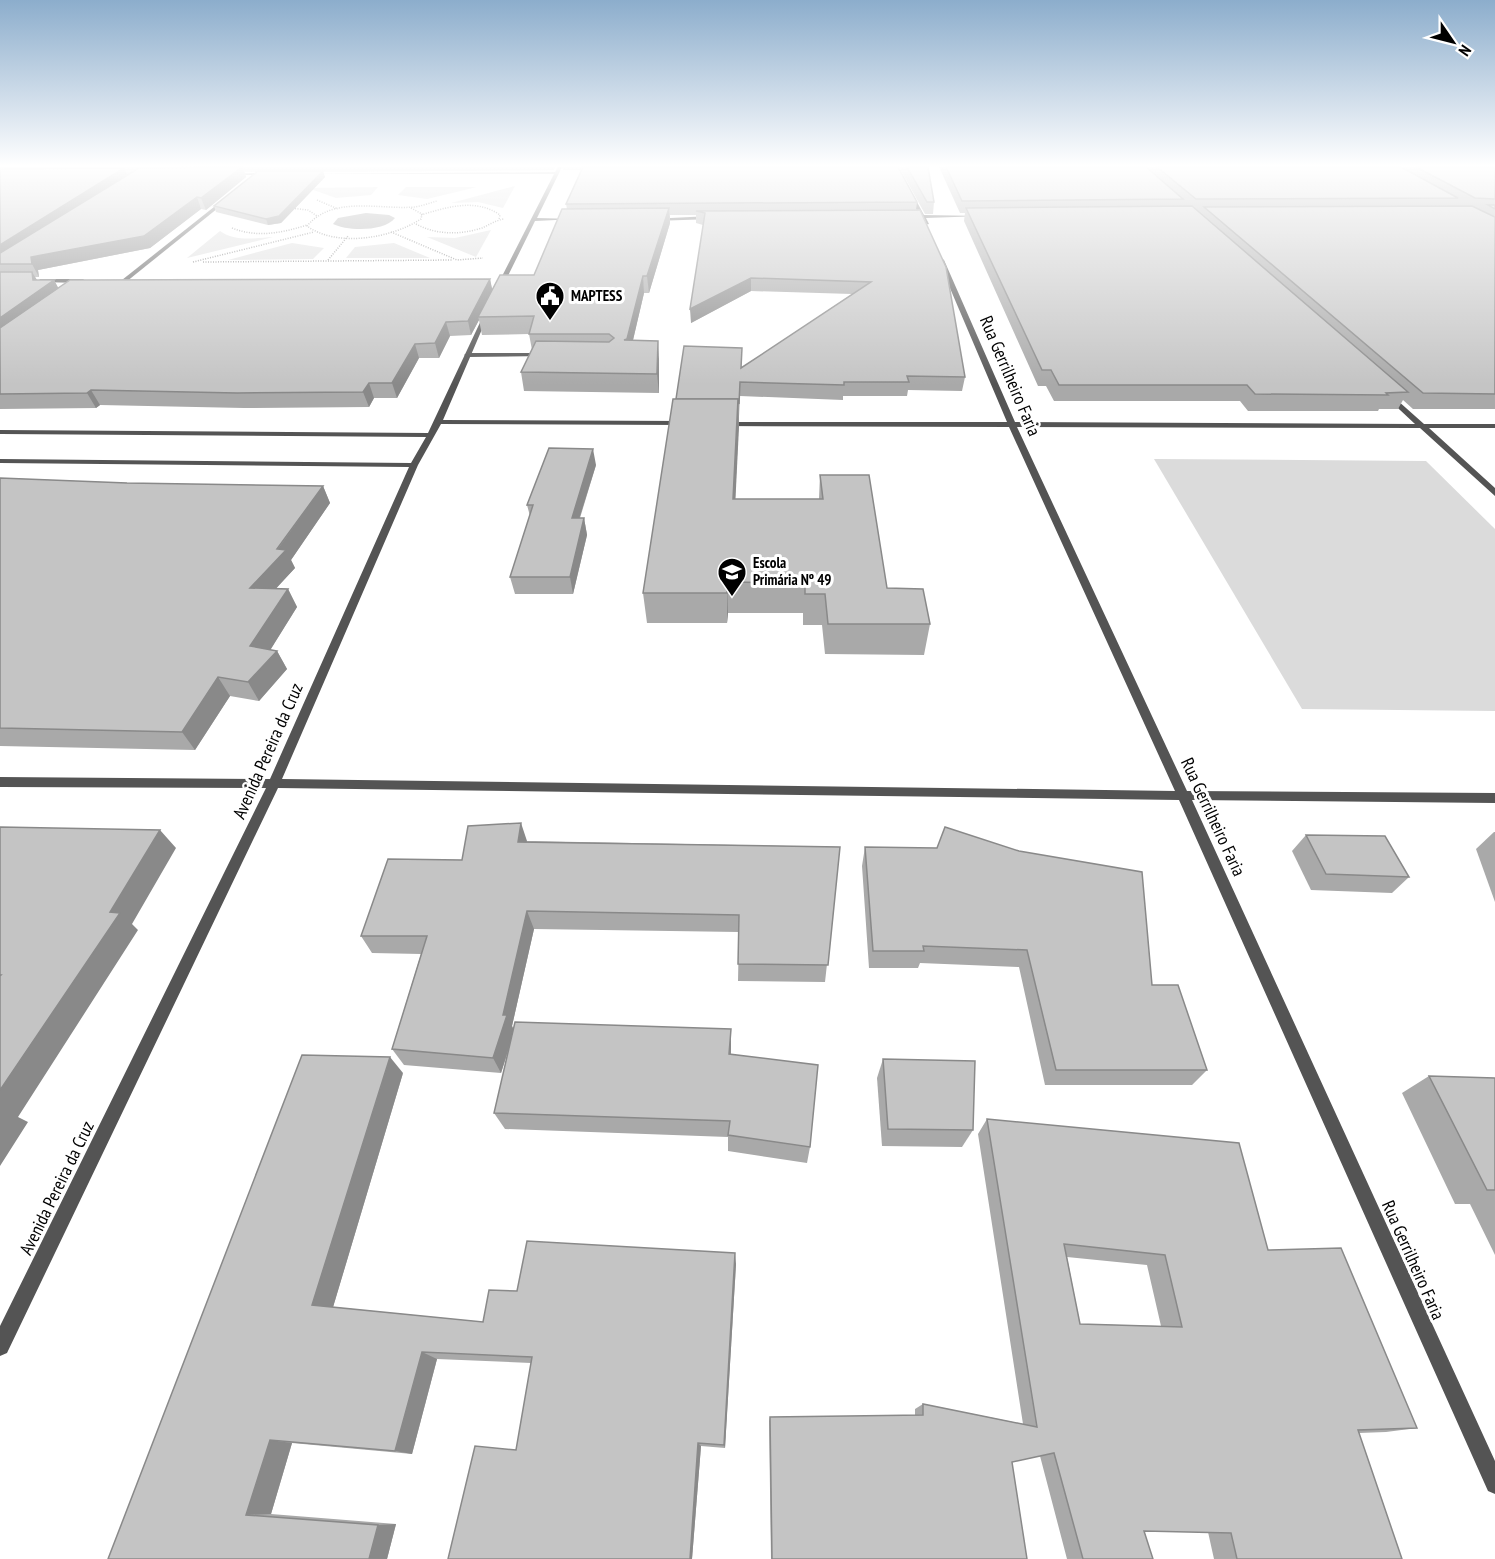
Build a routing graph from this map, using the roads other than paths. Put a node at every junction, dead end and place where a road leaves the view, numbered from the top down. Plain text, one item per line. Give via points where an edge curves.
1 (176, 240) edge
2 (522, 240) edge
3 (931, 240) edge
4 (136, 280) edge
5 (33, 281) edge
6 (115, 281) edge
7 (124, 281) junction
8 (78, 288) edge
9 (467, 355) junction
10 (555, 355) edge
11 (1379, 386) edge
12 (438, 422) junction
13 (689, 423) edge
14 (713, 424) edge
15 (1012, 425) junction
16 (1422, 425) junction
17 (1495, 426) edge
18 (0, 432) edge
19 (429, 435) junction
20 (0, 461) edge
21 (414, 465) junction
22 (1495, 494) edge
23 (0, 782) edge
24 (275, 782) junction
25 (1184, 797) junction
26 (1495, 798) edge
27 (0, 1346) edge
28 (1495, 1484) edge

1 - 7 street
2 - 9 street, Avenida Pereira da Cruz via 498,279
3 - 15 street, Rua Gerrilheiro Faria
4 - 7 street
5 - 8 street via 87,281
6 - 7 street
9 - 10 street
9 - 12 street, Avenida Pereira da Cruz
11 - 16 street
12 - 13 street
12 - 19 street, Avenida Pereira da Cruz
14 - 15 street
15 - 16 street
15 - 25 street, Rua Gerrilheiro Faria
16 - 17 street
16 - 22 street
18 - 19 street
19 - 21 street, Avenida Pereira da Cruz
20 - 21 street
21 - 24 street, Avenida Pereira da Cruz
23 - 24 street
24 - 25 street
24 - 27 street, Avenida Pereira da Cruz
25 - 26 street
25 - 28 street, Rua Gerrilheiro Faria

